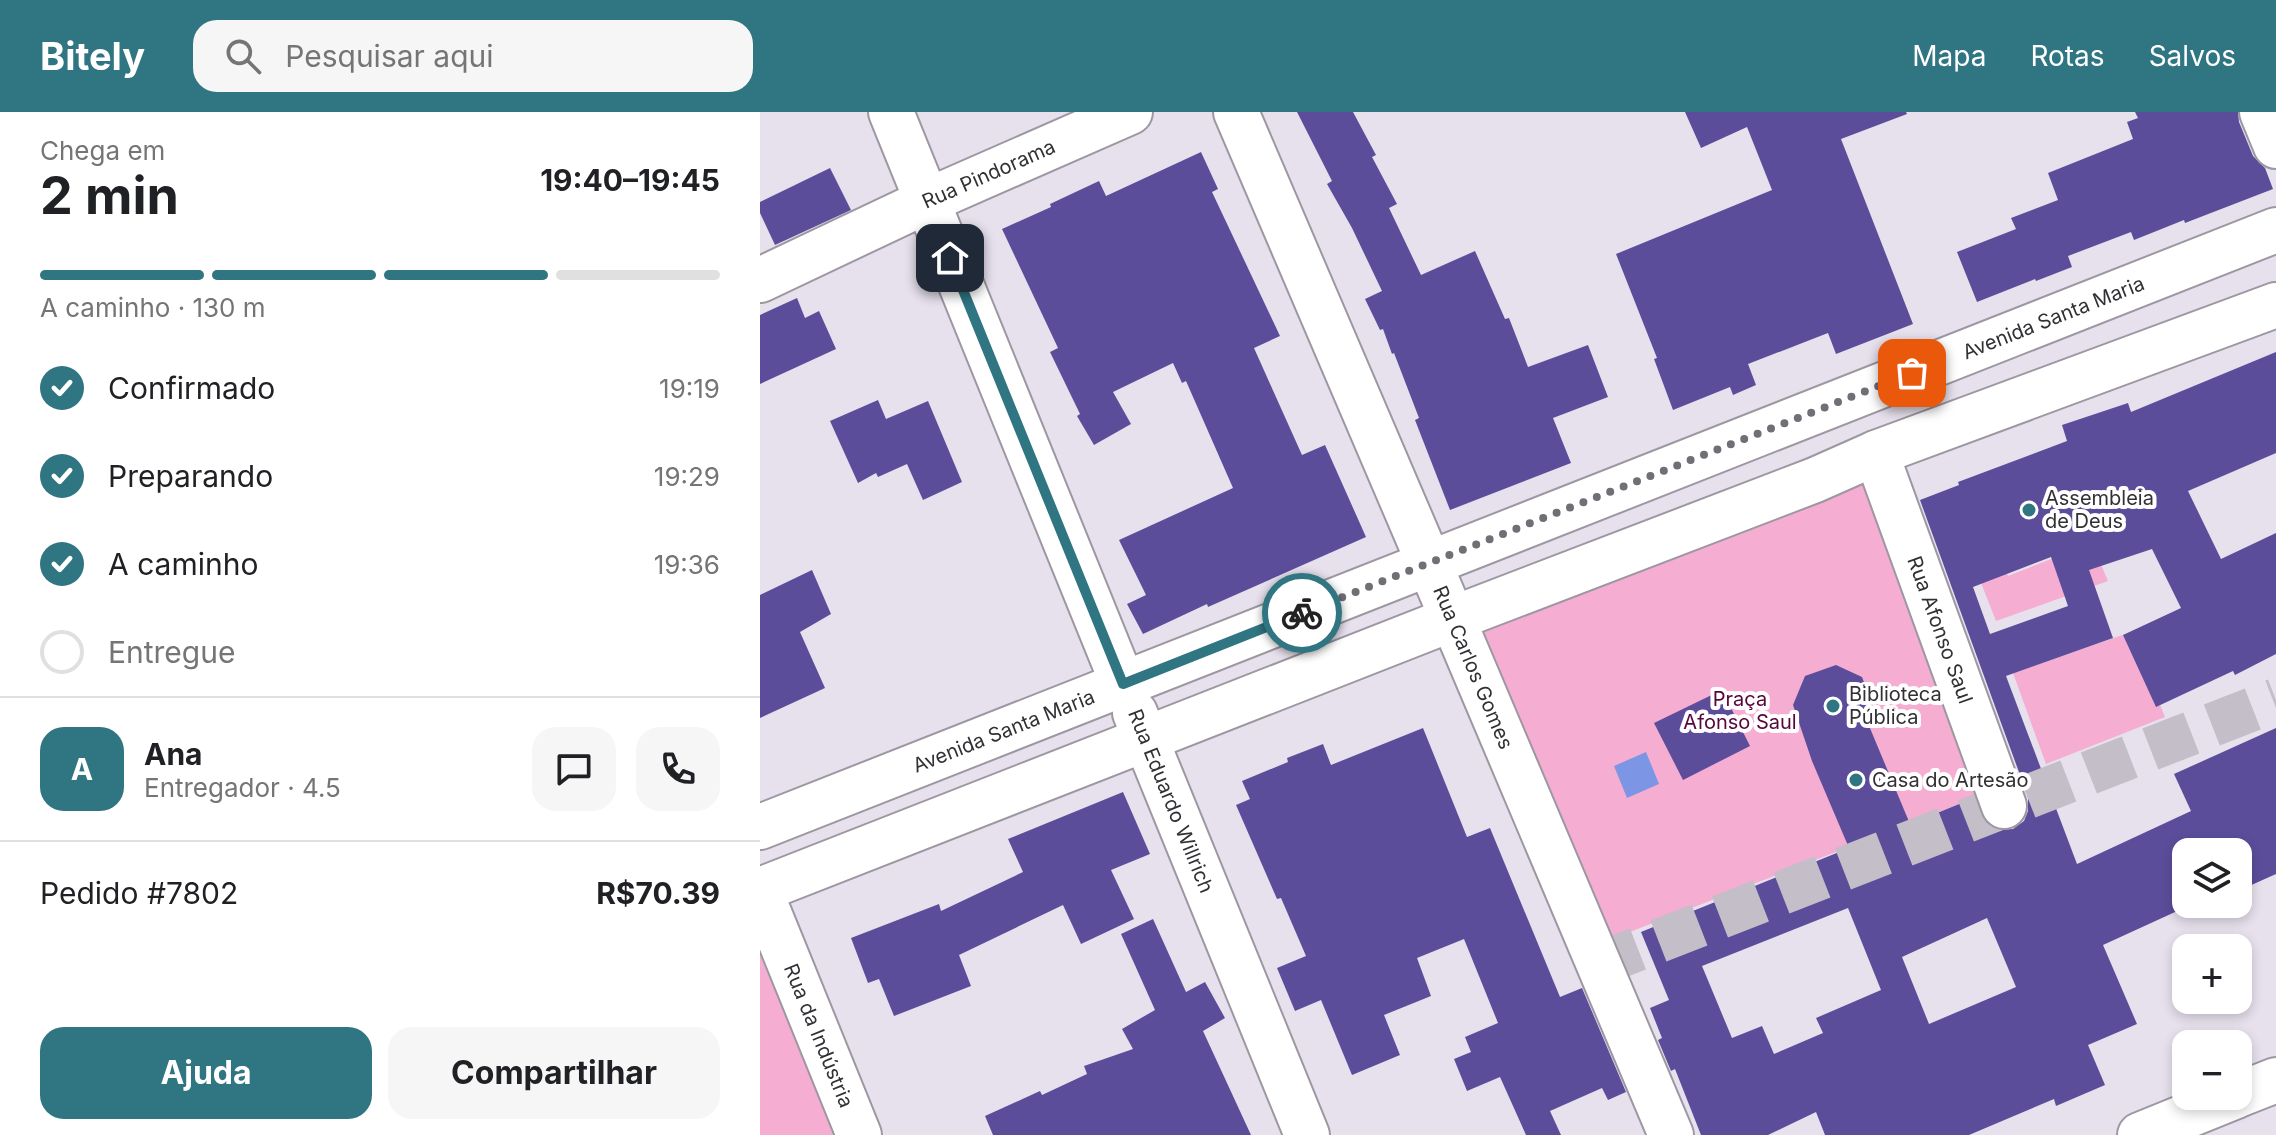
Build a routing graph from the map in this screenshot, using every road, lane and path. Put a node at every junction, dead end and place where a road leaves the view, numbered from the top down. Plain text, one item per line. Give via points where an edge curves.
1 (891, 112) edge
2 (1130, 112) edge
3 (1236, 112) edge
4 (2262, 112) edge
5 (2276, 146) edge
6 (927, 201) junction
7 (2276, 230) edge
8 (760, 280) edge
9 (2276, 305) edge
10 (1940, 363) junction
11 (1790, 421) junction
12 (1964, 421) junction
13 (1876, 453) junction
14 (1815, 480) junction
15 (1429, 563) junction
16 (1452, 619) junction
17 (1123, 684) junction
18 (1146, 739) junction
19 (2004, 806) dead end
20 (760, 827) edge
21 (760, 890) edge
22 (2276, 1080) edge
23 (2252, 1090) edge
24 (2202, 1110) edge
25 (859, 1135) edge
26 (1307, 1135) edge
27 (1671, 1135) edge
28 (2140, 1135) edge

1 - 6 main road, Rua Eduardo Willrich
2 - 6 main road, Rua Pindorama
3 - 15 main road, Rua Carlos Gomes
4 - 5 main road
6 - 8 main road, Rua Pindorama
6 - 17 main road, Rua Eduardo Willrich
7 - 10 main road, Avenida Santa Maria
9 - 12 main road
10 - 11 main road, Avenida Santa Maria
10 - 12 main road
11 - 14 main road
11 - 15 main road, Avenida Santa Maria
12 - 13 main road
13 - 14 main road
13 - 19 main road, Rua Afonso Saul
14 - 16 main road
15 - 16 main road, Rua Carlos Gomes
15 - 17 main road, Avenida Santa Maria
16 - 18 main road
16 - 27 main road, Rua Carlos Gomes
17 - 18 main road, Rua Eduardo Willrich
17 - 20 main road, Avenida Santa Maria
18 - 21 main road
18 - 26 main road, Rua Eduardo Willrich
21 - 25 main road, Rua da Indústria
22 - 23 main road
24 - 28 main road

